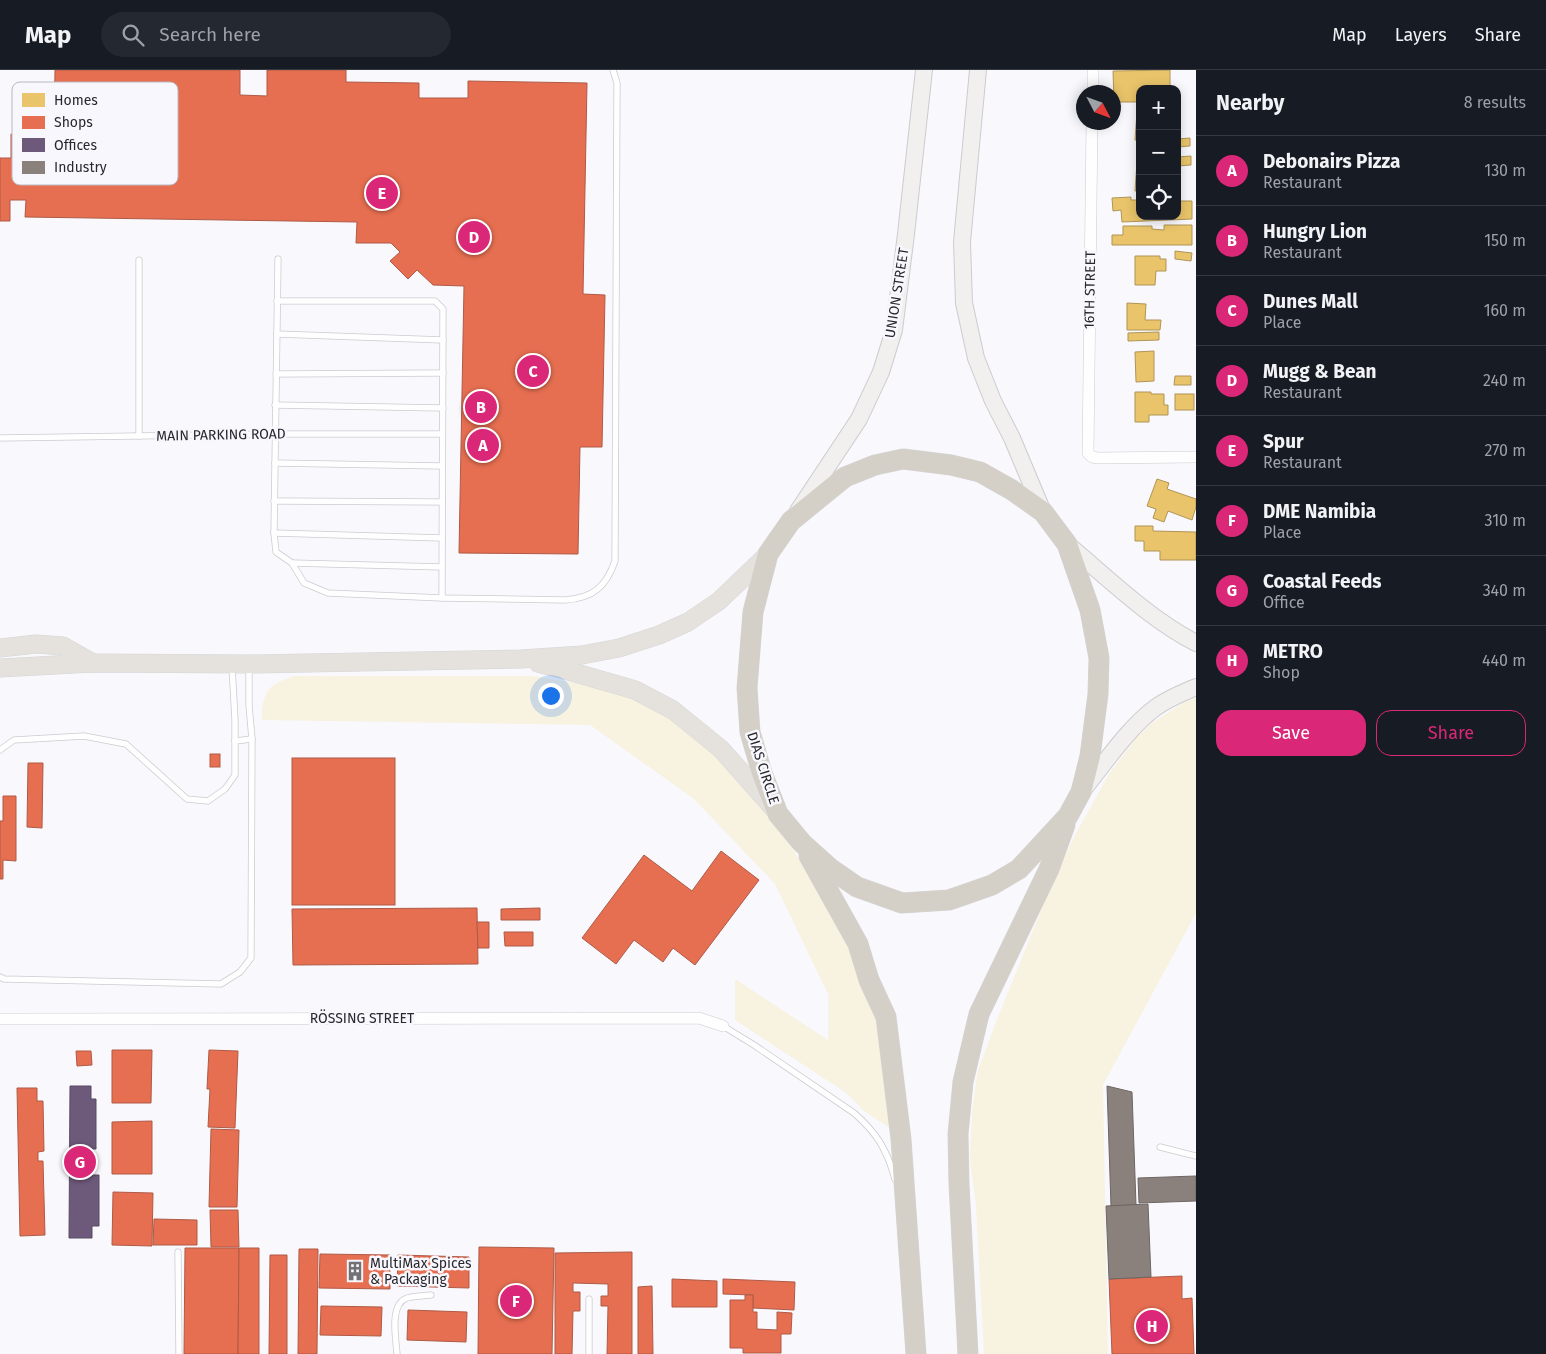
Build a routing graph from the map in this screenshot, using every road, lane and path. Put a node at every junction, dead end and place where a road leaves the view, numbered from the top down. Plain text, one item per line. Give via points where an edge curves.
1 (613, 70) edge
2 (924, 70) edge
3 (978, 70) edge
4 (1093, 70) edge
5 (1093, 85) edge
6 (1092, 130) edge
7 (278, 259) dead end
8 (139, 260) dead end
9 (277, 302) junction
10 (277, 334) junction
11 (443, 340) junction
12 (443, 373) junction
13 (276, 374) junction
14 (276, 405) junction
15 (443, 408) junction
16 (275, 434) junction
17 (442, 434) junction
18 (139, 436) junction
19 (0, 438) edge
20 (1196, 456) edge
21 (275, 463) junction
22 (442, 466) junction
23 (274, 501) junction
24 (442, 502) junction
25 (1043, 512) junction
26 (791, 521) junction
27 (274, 533) junction
28 (442, 538) junction
29 (1067, 544) junction
30 (768, 554) junction
31 (292, 563) junction
32 (442, 567) junction
33 (442, 598) junction
34 (1196, 643) edge
35 (0, 648) edge
36 (521, 659) junction
37 (93, 663) junction
38 (240, 664) junction
39 (4, 670) edge
40 (1196, 687) edge
41 (252, 739) junction
42 (235, 741) junction
43 (0, 750) edge
44 (1081, 792) junction
45 (778, 814) junction
46 (1068, 816) junction
47 (802, 843) junction
48 (0, 977) edge
49 (0, 1019) edge
50 (723, 1026) joint
51 (1160, 1147) dead end
52 (1196, 1156) edge
53 (906, 1214) junction
54 (178, 1252) dead end
55 (431, 1295) dead end
56 (589, 1299) dead end
57 (179, 1354) edge
58 (396, 1354) edge
59 (589, 1354) edge
60 (916, 1354) edge
61 (968, 1354) edge

1 - 33 lane via 617,83 615,561 611,574 592,594 579,599
2 - 26 main road, UNION STREET via 894,330 881,372 859,418
3 - 25 main road via 962,242 964,304 976,358
4 - 5 street
6 - 20 street, 16TH STREET via 1088,453 1092,457
7 - 9 lane
8 - 18 lane
9 - 10 lane
9 - 11 lane via 435,301 443,309
10 - 11 lane
10 - 13 lane
11 - 12 lane
12 - 13 lane
12 - 15 lane
13 - 14 lane
14 - 15 lane
14 - 16 lane
15 - 17 lane
16 - 17 lane, MAIN PARKING ROAD
16 - 18 lane, MAIN PARKING ROAD
16 - 21 lane
17 - 22 lane
18 - 19 lane, MAIN PARKING ROAD
21 - 22 lane
21 - 23 lane
22 - 24 lane
23 - 24 lane
23 - 27 lane
24 - 28 lane
25 - 26 highway, DIAS CIRCLE via 980,472 903,459 875,465 845,477
25 - 29 highway, DIAS CIRCLE
26 - 30 highway, DIAS CIRCLE
27 - 28 lane
27 - 31 lane via 276,552
28 - 32 lane
29 - 34 main road via 1172,630
29 - 44 highway, DIAS CIRCLE via 1090,610 1099,658 1090,756
30 - 36 main road via 719,601 688,622 659,635 591,653
30 - 45 highway, DIAS CIRCLE via 753,612 747,688 750,732
31 - 32 lane
31 - 33 lane via 304,583 328,593
32 - 33 lane
35 - 37 main road via 36,644 63,646
36 - 38 main road
36 - 45 main road via 635,690 673,710 721,749
37 - 38 main road
37 - 39 main road
38 - 41 lane
38 - 42 lane
40 - 44 main road via 1155,708 1136,724
41 - 42 lane
41 - 48 lane via 251,958 240,972 221,984
42 - 43 lane via 235,775 225,789 208,801 187,799 126,744 84,736 14,740
44 - 46 highway, DIAS CIRCLE
45 - 47 highway, DIAS CIRCLE
46 - 47 highway, DIAS CIRCLE via 1019,869 992,885 949,900 902,903 857,887 830,869
46 - 61 highway via 1049,869 979,1014 963,1082 958,1134
47 - 53 highway via 858,944 869,980 886,1017 901,1139
49 - 50 street, RÖSSING STREET via 698,1018
50 - 53 lane via 806,1079 866,1124 890,1160
51 - 52 lane
53 - 60 highway
54 - 57 lane
55 - 58 lane via 407,1298 399,1303 395,1311
56 - 59 lane

